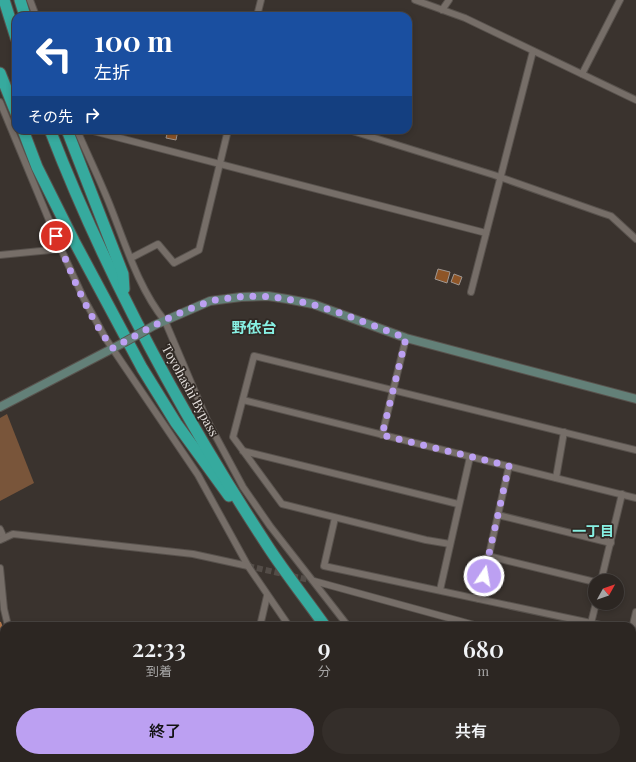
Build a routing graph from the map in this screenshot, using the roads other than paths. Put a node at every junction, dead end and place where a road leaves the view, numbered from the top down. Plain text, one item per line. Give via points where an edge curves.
1 (4, 0) edge
2 (20, 0) edge
3 (30, 0) edge
4 (261, 0) edge
5 (415, 0) edge
6 (449, 0) edge
7 (620, 0) edge
8 (442, 10) junction
9 (24, 12) edge
10 (34, 12) edge
11 (258, 12) edge
12 (12, 25) edge
13 (533, 51) junction
14 (0, 73) edge
15 (582, 74) junction
16 (636, 100) edge
17 (12, 103) edge
18 (0, 104) edge
19 (12, 133) edge
20 (13, 134) edge
21 (25, 134) edge
22 (52, 134) edge
23 (69, 134) edge
24 (78, 134) edge
25 (104, 134) edge
26 (227, 134) edge
27 (362, 134) edge
28 (220, 165) junction
29 (502, 178) junction
30 (486, 233) junction
31 (636, 239) edge
32 (61, 249) junction
33 (0, 255) edge
34 (131, 258) junction
35 (471, 292) dead end
36 (124, 296) junction
37 (165, 321) junction
38 (406, 338) junction
39 (113, 348) junction
40 (392, 389) junction
41 (636, 399) edge
42 (243, 400) junction
43 (0, 407) edge
44 (564, 432) junction
45 (382, 435) junction
46 (636, 450) edge
47 (243, 451) junction
48 (470, 457) junction
49 (509, 466) junction
50 (556, 478) junction
51 (622, 494) junction
52 (636, 498) edge
53 (458, 504) junction
54 (498, 515) junction
55 (335, 518) junction
56 (0, 529) edge
57 (2, 539) edge
58 (611, 543) junction
59 (450, 544) junction
60 (268, 546) junction
61 (488, 556) junction
62 (248, 566) junction
63 (0, 568) edge
64 (604, 574) edge
65 (588, 580) edge
66 (314, 581) junction
67 (440, 590) junction
68 (267, 596) junction
69 (479, 599) junction
70 (594, 610) edge
71 (636, 612) edge
72 (7, 622) edge
73 (261, 622) edge
74 (286, 622) edge
75 (322, 622) edge
76 (344, 622) edge
77 (463, 622) edge
78 (586, 622) edge
79 (591, 622) edge
80 (634, 622) edge

1 - 12 highway
2 - 9 highway
3 - 10 street
4 - 11 street
5 - 8 street
6 - 8 street
7 - 15 street
8 - 13 street via 465,18
13 - 15 street
13 - 29 street
14 - 17 highway
15 - 16 street
18 - 19 street
20 - 32 street
21 - 60 highway via 37,167 74,241 145,373 180,430
22 - 36 highway, Toyohashi Bypass
23 - 36 highway via 123,274
24 - 34 street
25 - 28 street
26 - 28 street
27 - 29 street
28 - 30 street
28 - 34 street via 199,250 174,263 158,244
29 - 30 street
29 - 31 street via 611,216
30 - 35 street
32 - 33 street
32 - 39 street via 88,306
34 - 37 street via 156,309
36 - 60 highway, Toyohashi Bypass via 167,378
37 - 38 street via 210,301 268,296 313,304
37 - 39 street, bridge
37 - 66 street via 224,454 270,526
38 - 40 street
38 - 41 street
39 - 43 street
39 - 62 street via 198,475
40 - 42 street via 254,356
40 - 44 street
40 - 45 street
42 - 45 street
42 - 47 street via 233,437
44 - 46 street
44 - 50 street
45 - 48 street
47 - 53 street
47 - 55 street via 282,504
48 - 49 street
48 - 53 street
49 - 50 street
49 - 54 street
50 - 51 street
51 - 52 street
51 - 58 street
53 - 59 street
54 - 58 street
54 - 61 street
55 - 59 street
55 - 67 street via 324,566
56 - 57 street
57 - 62 street via 13,534 194,554
58 - 64 street
59 - 67 street
60 - 75 highway, Toyohashi Bypass
61 - 65 street
61 - 69 street
62 - 68 street
63 - 72 street
66 - 76 street via 326,601
66 - 77 street
67 - 69 street
68 - 73 street
68 - 74 street
69 - 78 street
70 - 79 street
71 - 80 street

